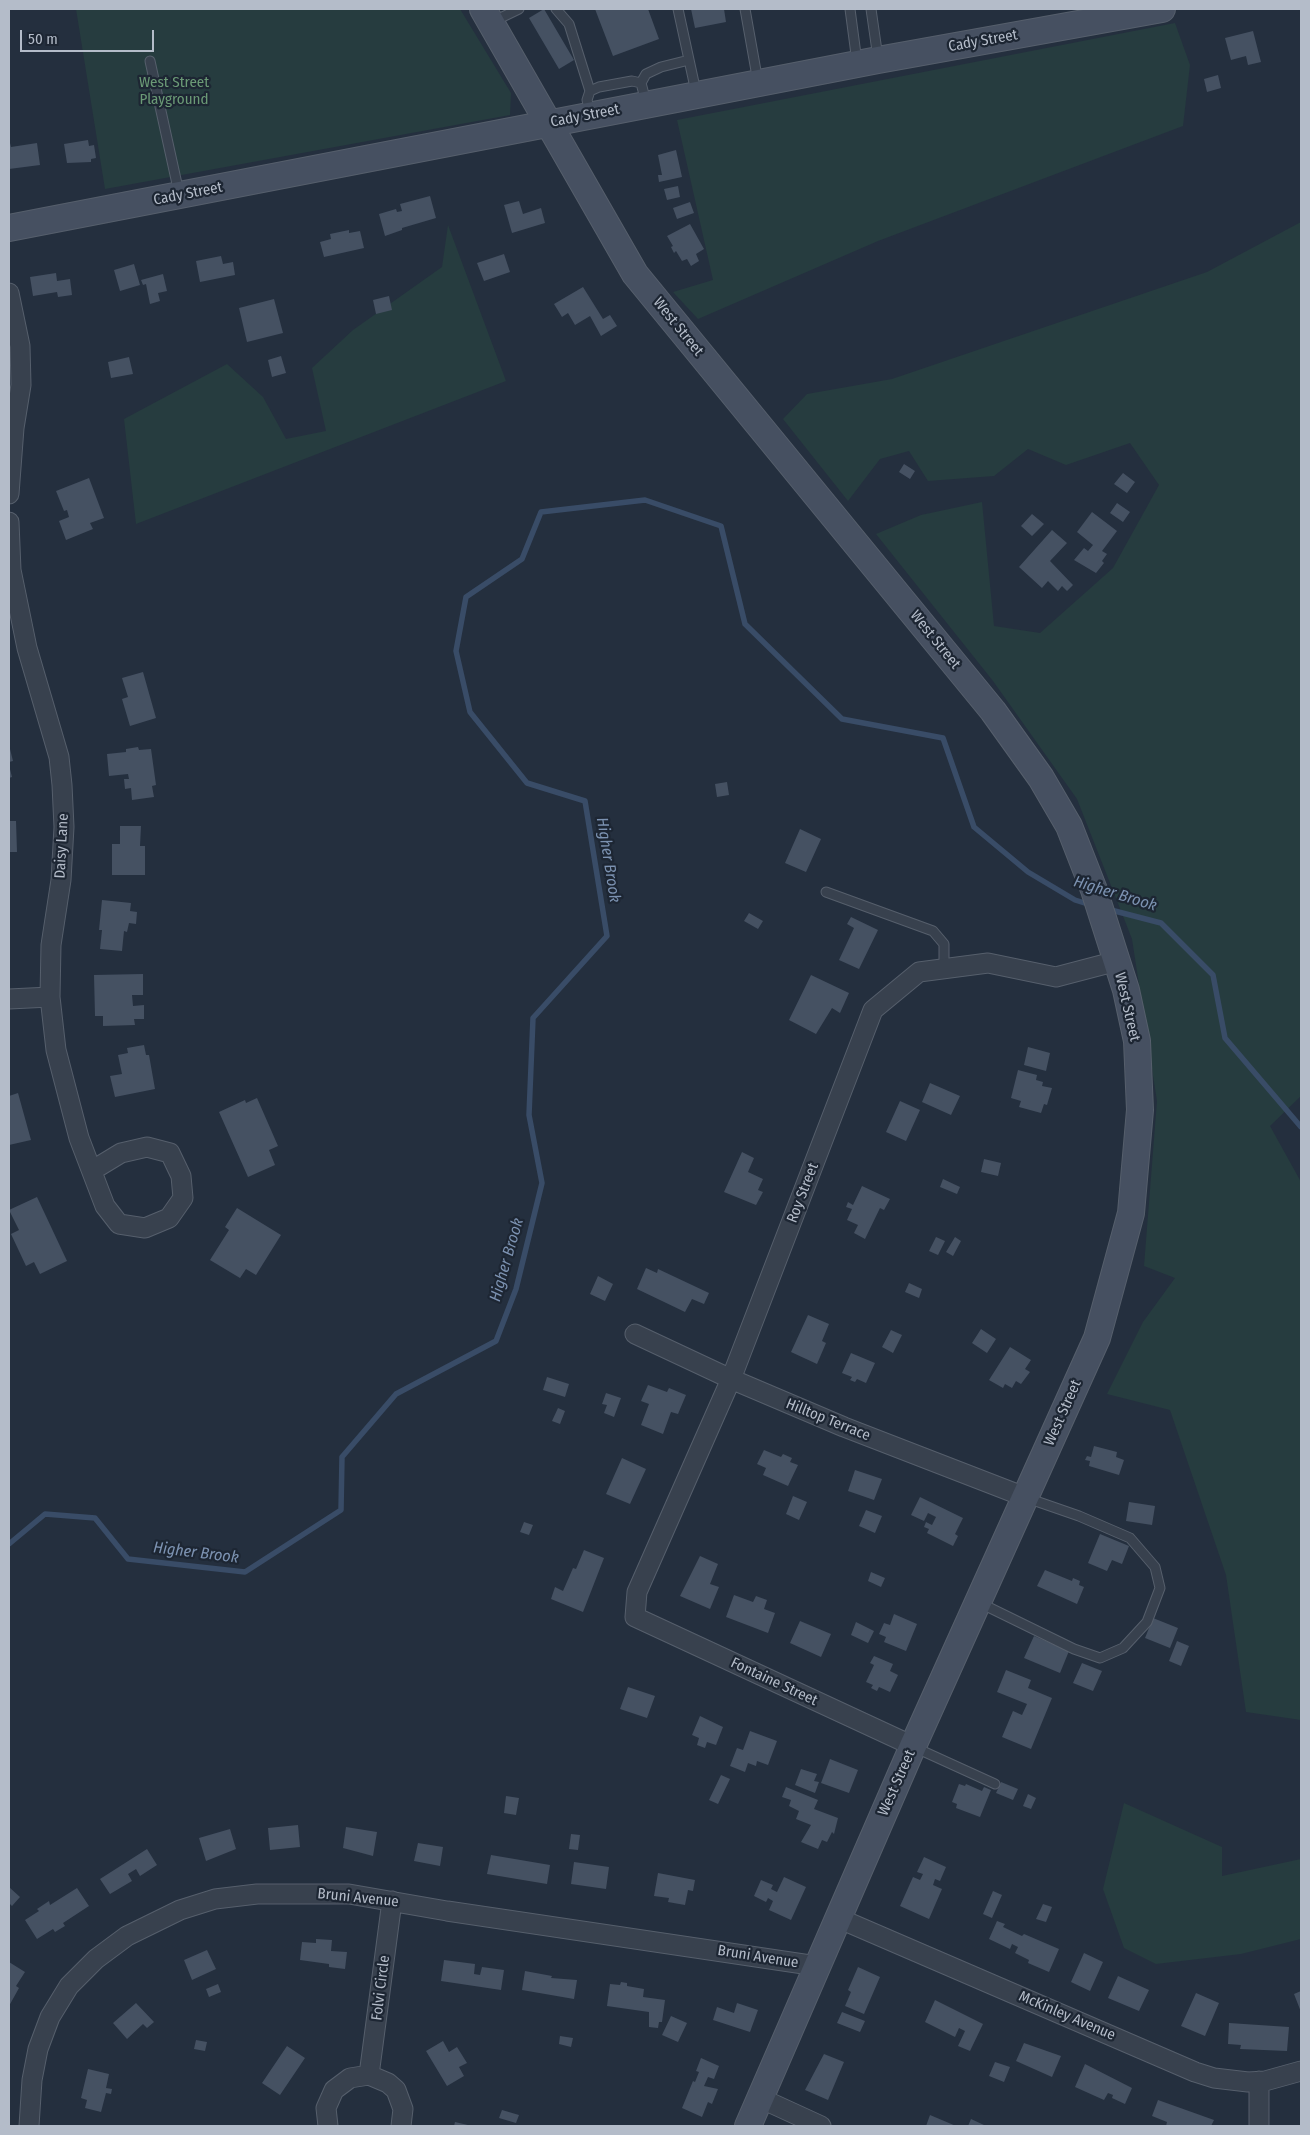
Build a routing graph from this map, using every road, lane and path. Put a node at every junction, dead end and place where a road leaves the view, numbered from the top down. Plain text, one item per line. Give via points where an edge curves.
1 (519, 9) edge
2 (556, 9) edge
3 (678, 9) edge
4 (745, 9) edge
5 (850, 9) edge
6 (871, 9) edge
7 (1155, 9) edge
8 (487, 16) edge
9 (689, 60) junction
10 (150, 61) dead end
11 (868, 62) junction
12 (758, 83) junction
13 (644, 94) junction
14 (696, 95) junction
15 (590, 103) junction
16 (550, 123) junction
17 (180, 195) junction
18 (9, 228) edge
19 (9, 294) edge
20 (9, 494) edge
21 (9, 522) edge
22 (826, 892) dead end
23 (1116, 961) junction
24 (944, 969) junction
25 (50, 997) junction
26 (9, 999) edge
27 (93, 1170) junction
28 (635, 1334) dead end
29 (731, 1379) junction
30 (1025, 1497) junction
31 (978, 1602) junction
32 (636, 1617) joint
33 (913, 1746) junction
34 (995, 1784) dead end
35 (392, 1901) junction
36 (838, 1918) junction
37 (817, 1966) junction
38 (1301, 2071) edge
39 (369, 2075) junction
40 (1259, 2081) junction
41 (760, 2098) junction
42 (29, 2126) edge
43 (328, 2126) edge
44 (401, 2126) edge
45 (748, 2126) edge
46 (821, 2126) edge
47 (1259, 2126) edge

1 - 8 lane
2 - 15 lane via 569,24
3 - 9 lane
4 - 12 lane
5 - 11 lane
6 - 11 lane
7 - 11 main road, Cady Street
8 - 16 main road, West Street
9 - 13 lane via 646,74
9 - 14 lane
10 - 17 lane
11 - 12 main road, Cady Street
12 - 14 main road, Cady Street
13 - 14 main road, Cady Street
13 - 15 main road, Cady Street
15 - 16 main road, Cady Street
16 - 17 main road, Cady Street
16 - 23 main road, West Street via 635,274 993,711 1041,778 1069,826 1094,890
17 - 18 main road, Cady Street
19 - 20 street via 20,346 21,384
21 - 25 street, Daisy Lane via 11,570 27,648 59,757 62,785 64,836 51,945
22 - 24 lane via 933,931 944,944
23 - 24 street, Roy Street via 1056,977 988,963
23 - 30 main road, West Street via 1136,1041 1140,1110 1131,1213 1097,1338
24 - 29 street, Roy Street via 919,972 873,1010
25 - 26 street
25 - 27 street, Daisy Lane via 56,1050 79,1138
27 - 27 street, Daisy Lane via 105,1206 119,1224 146,1228 169,1218 183,1198 181,1176 170,1153 147,1147 121,1153
28 - 29 street, Hilltop Terrace
29 - 30 street, Hilltop Terrace
29 - 32 street, Roy Street via 636,1592
30 - 31 main road, West Street
30 - 31 lane via 1130,1538 1155,1567 1160,1588 1147,1622 1123,1648 1100,1658 1074,1649
31 - 33 main road, West Street
32 - 33 street, Fontaine Street
33 - 34 lane
33 - 36 main road, West Street
35 - 37 street, Bruni Avenue
35 - 39 street, Folvi Circle
35 - 42 street, Bruni Avenue via 349,1894 236,1896 180,1910 128,1936 82,1972 50,2017 34,2064
36 - 37 main road, West Street
36 - 40 street, McKinley Avenue via 1195,2072 1231,2081
37 - 41 main road, West Street
38 - 40 street, McKinley Avenue
39 - 43 street via 350,2078 334,2090 326,2108
39 - 44 street via 396,2090 403,2109
40 - 47 street
41 - 45 main road, West Street
41 - 46 street

